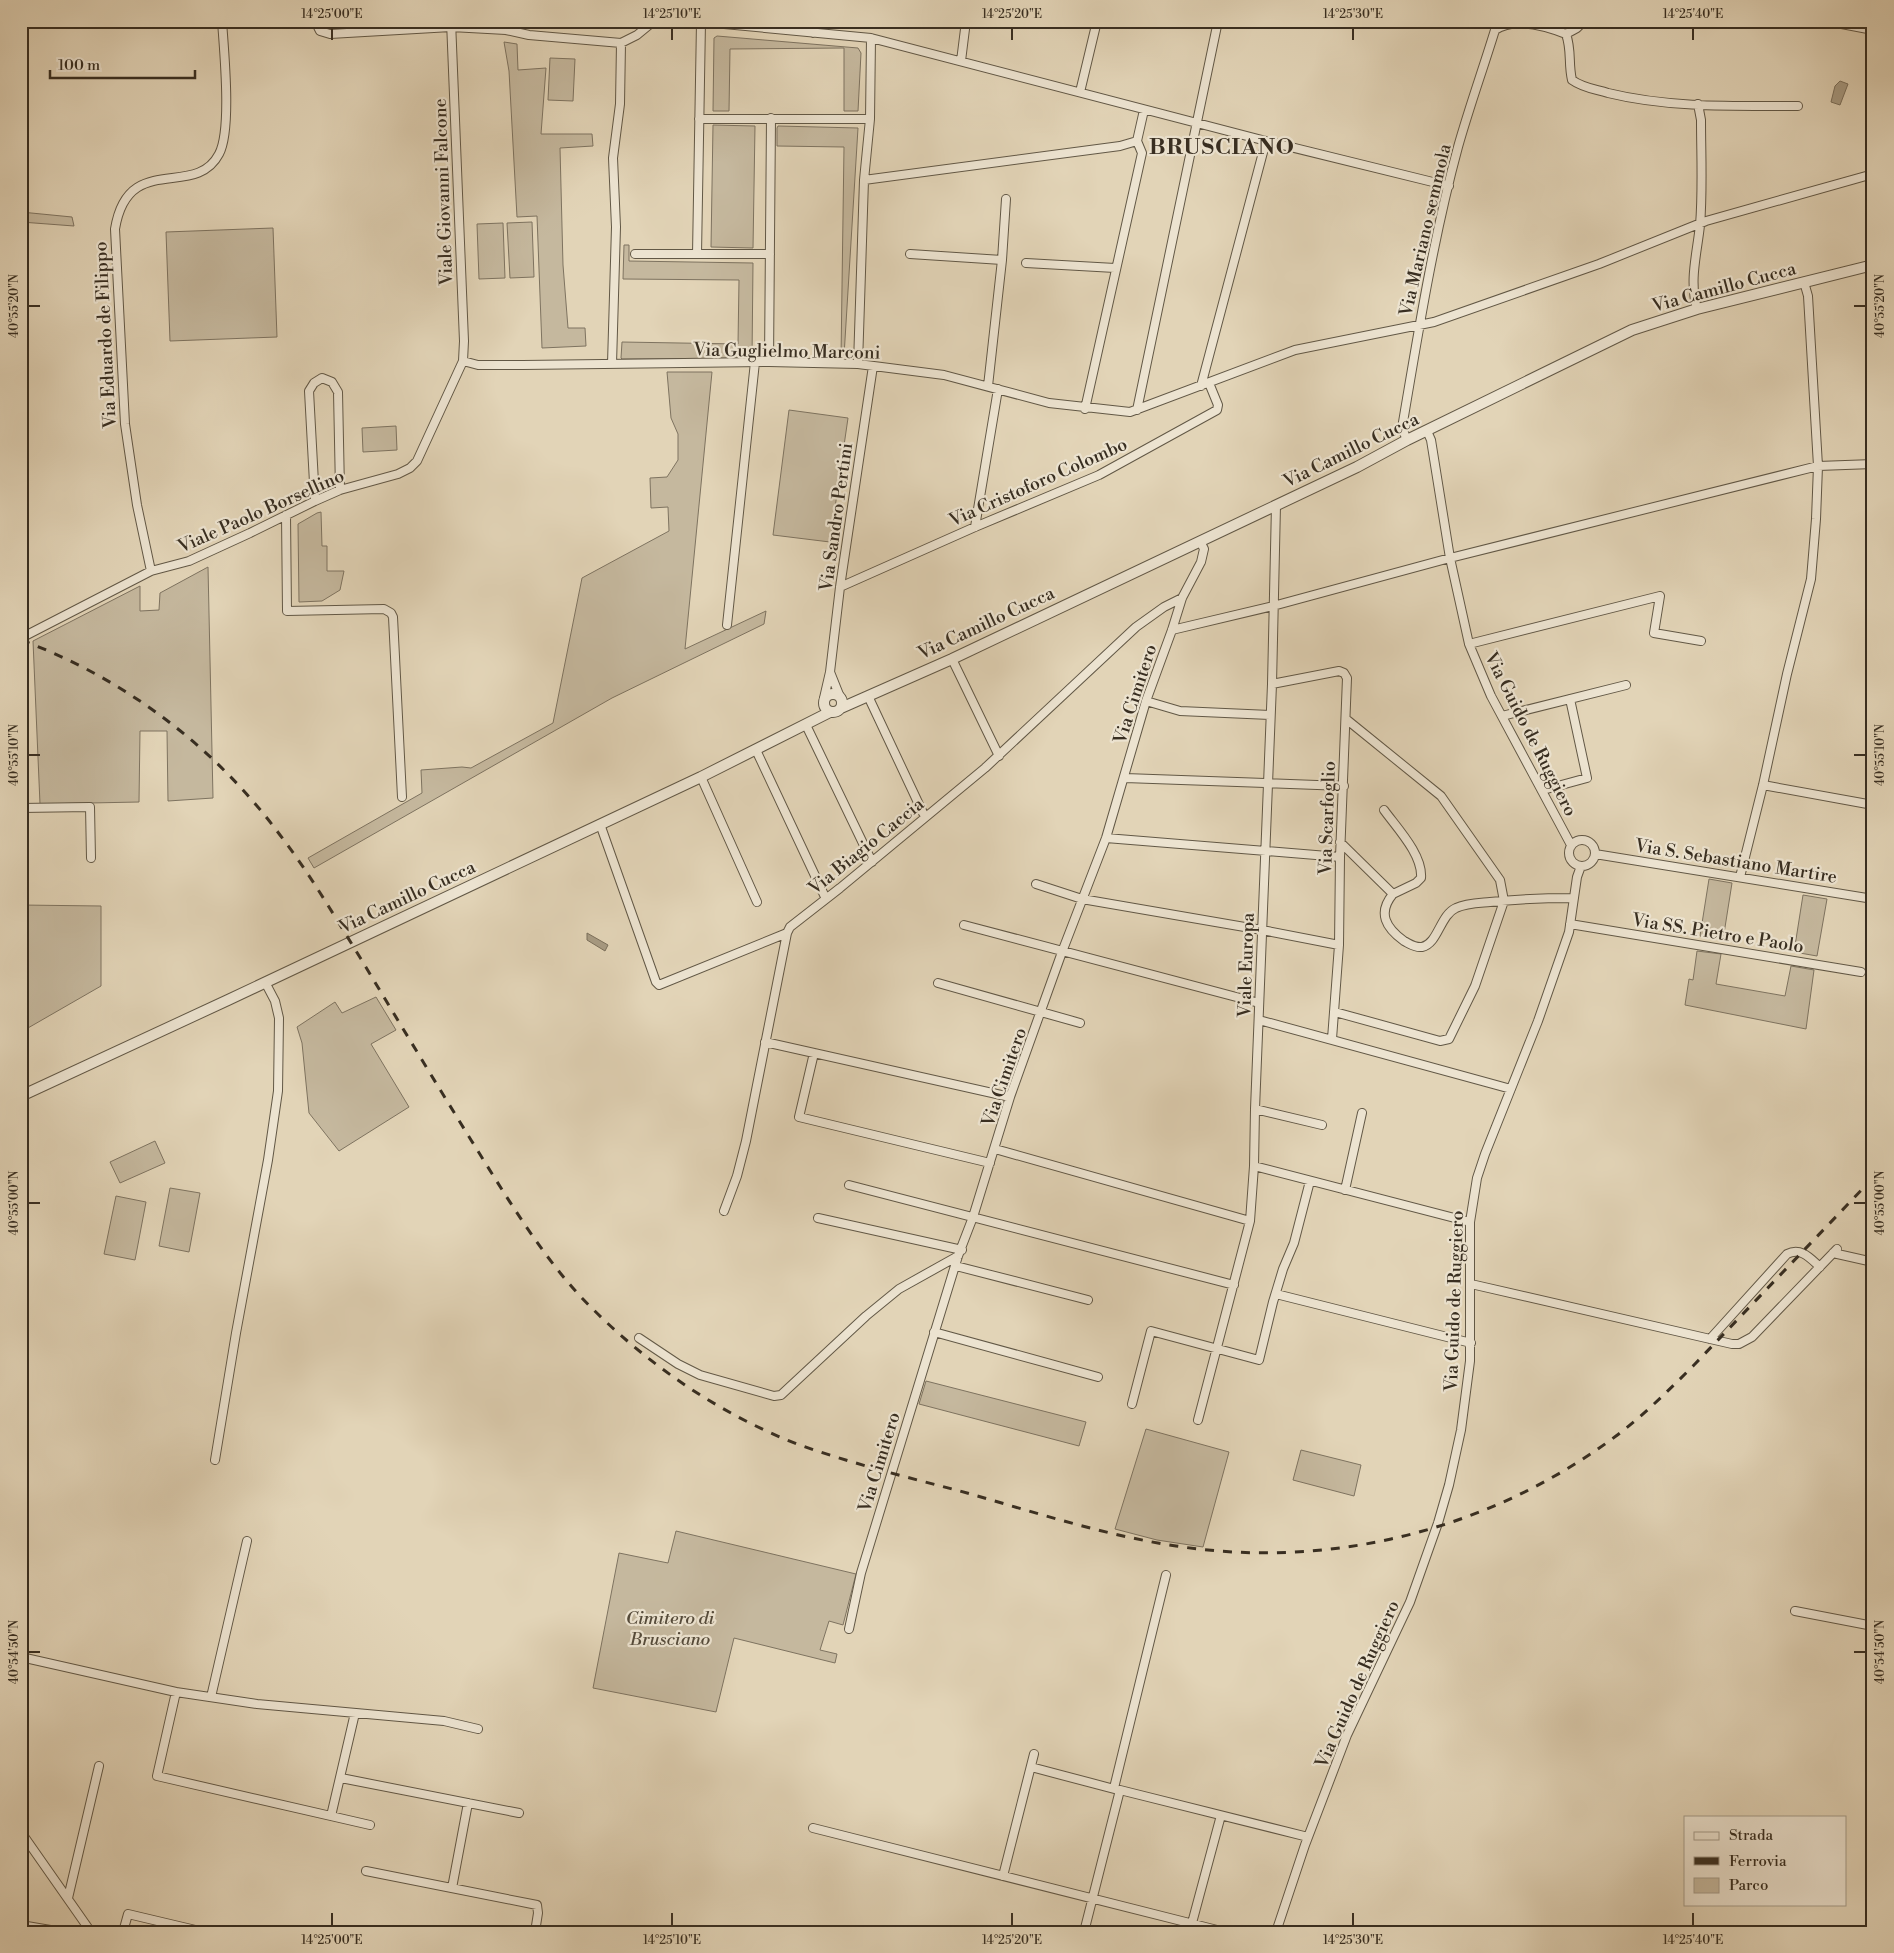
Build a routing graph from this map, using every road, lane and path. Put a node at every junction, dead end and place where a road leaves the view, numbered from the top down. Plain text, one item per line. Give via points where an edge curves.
1 (119, 21) edge
2 (222, 21) edge
3 (315, 21) edge
4 (507, 21) edge
5 (654, 21) edge
6 (692, 21) edge
7 (814, 21) edge
8 (966, 21) edge
9 (1097, 21) edge
10 (1218, 21) edge
11 (1495, 21) edge
12 (1584, 21) edge
13 (1826, 21) edge
14 (701, 22) edge
15 (146, 24) dead end
16 (451, 24) edge
17 (506, 30) junction
18 (1495, 30) junction
19 (1873, 30) edge
20 (813, 33) junction
21 (1566, 34) junction
22 (871, 38) junction
23 (621, 44) junction
24 (962, 61) junction
25 (1080, 92) junction
26 (1698, 104) junction
27 (1798, 106) dead end
28 (1144, 110) junction
29 (771, 118) junction
30 (699, 119) junction
31 (870, 119) junction
32 (1197, 122) junction
33 (1137, 141) junction
34 (1266, 141) junction
35 (1873, 174) edge
36 (864, 180) junction
37 (1448, 186) junction
38 (1006, 199) dead end
39 (1700, 224) junction
40 (635, 254) dead end
41 (697, 254) junction
42 (770, 254) junction
43 (910, 254) dead end
44 (1002, 260) junction
45 (1026, 263) dead end
46 (1873, 265) edge
47 (1115, 268) junction
48 (1804, 282) junction
49 (1697, 309) junction
50 (1419, 325) junction
51 (463, 361) junction
52 (755, 362) junction
53 (769, 362) junction
54 (612, 364) junction
55 (858, 364) junction
56 (873, 366) junction
57 (1205, 384) junction
58 (988, 386) junction
59 (998, 389) junction
60 (1085, 409) junction
61 (1137, 410) junction
62 (1427, 431) junction
63 (1407, 440) junction
64 (1873, 464) edge
65 (1818, 466) junction
66 (340, 490) junction
67 (314, 501) junction
68 (1276, 505) junction
69 (286, 515) junction
70 (975, 527) junction
71 (1200, 541) junction
72 (1450, 558) junction
73 (151, 571) junction
74 (840, 587) junction
75 (1182, 598) junction
76 (1273, 606) junction
77 (727, 625) dead end
78 (1172, 630) junction
79 (21, 638) edge
80 (1701, 641) dead end
81 (1469, 644) junction
82 (952, 659) junction
83 (830, 672) junction
84 (1272, 684) junction
85 (1626, 685) dead end
86 (868, 696) junction
87 (1570, 699) junction
88 (824, 700) junction
89 (841, 701) junction
90 (1146, 701) junction
91 (830, 712) junction
92 (1270, 715) junction
93 (1502, 716) junction
94 (1346, 719) junction
95 (806, 725) junction
96 (756, 750) junction
97 (999, 756) junction
98 (701, 777) junction
99 (1125, 778) junction
100 (1268, 784) junction
101 (1344, 786) junction
102 (1763, 786) junction
103 (1543, 790) junction
104 (402, 797) dead end
105 (1873, 805) edge
106 (21, 808) edge
107 (1384, 810) dead end
108 (922, 813) dead end
109 (600, 824) junction
110 (1106, 838) junction
111 (1340, 842) junction
112 (1571, 845) junction
113 (1266, 851) junction
114 (1595, 854) junction
115 (1340, 856) junction
116 (91, 858) dead end
117 (872, 862) junction
118 (1581, 866) junction
119 (1740, 877) junction
120 (1036, 884) dead end
121 (1393, 894) junction
122 (1574, 898) junction
123 (826, 899) junction
124 (1082, 899) junction
125 (1873, 899) edge
126 (1504, 901) junction
127 (757, 902) dead end
128 (1570, 924) junction
129 (964, 925) dead end
130 (1262, 930) junction
131 (787, 933) junction
132 (1339, 945) junction
133 (1062, 952) junction
134 (1862, 972) dead end
135 (265, 982) junction
136 (938, 983) dead end
137 (1259, 1003) junction
138 (1042, 1012) junction
139 (1335, 1012) junction
140 (1259, 1020) junction
141 (1080, 1023) dead end
142 (1332, 1039) junction
143 (765, 1042) junction
144 (814, 1053) junction
145 (1511, 1089) junction
146 (21, 1096) edge
147 (1010, 1097) junction
148 (1255, 1109) junction
149 (1362, 1113) dead end
150 (1322, 1125) dead end
151 (995, 1149) junction
152 (990, 1163) junction
153 (1254, 1166) junction
154 (1310, 1181) junction
155 (849, 1185) dead end
156 (1345, 1190) junction
157 (724, 1212) dead end
158 (973, 1217) junction
159 (818, 1218) dead end
160 (1250, 1221) junction
161 (1470, 1222) junction
162 (960, 1253) junction
163 (1873, 1262) edge
164 (956, 1266) junction
165 (1820, 1267) junction
166 (1470, 1284) junction
167 (1234, 1286) junction
168 (1276, 1294) junction
169 (1088, 1300) dead end
170 (934, 1332) junction
171 (638, 1338) dead end
172 (1710, 1339) junction
173 (1471, 1343) junction
174 (1217, 1349) junction
175 (1098, 1377) dead end
176 (1132, 1404) dead end
177 (1198, 1420) dead end
178 (215, 1460) dead end
179 (247, 1541) dead end
180 (1166, 1575) dead end
181 (1795, 1611) dead end
182 (1873, 1626) edge
183 (849, 1629) dead end
184 (21, 1657) edge
185 (176, 1692) junction
186 (211, 1697) junction
187 (355, 1713) junction
188 (478, 1729) dead end
189 (1034, 1754) dead end
190 (99, 1766) dead end
191 (1030, 1768) junction
192 (340, 1778) junction
193 (1117, 1789) junction
194 (468, 1803) junction
195 (519, 1813) dead end
196 (331, 1816) junction
197 (1220, 1820) dead end
198 (370, 1825) dead end
199 (813, 1828) dead end
200 (21, 1832) edge
201 (1308, 1837) junction
202 (366, 1871) dead end
203 (1003, 1876) junction
204 (452, 1888) junction
205 (68, 1898) junction
206 (1093, 1898) junction
207 (1192, 1924) junction
208 (21, 1926) edge
209 (62, 1932) edge
210 (91, 1932) edge
211 (123, 1932) edge
212 (204, 1932) edge
213 (535, 1932) edge
214 (1084, 1932) edge
215 (1225, 1932) edge
216 (1276, 1932) edge

1 - 15 street
2 - 73 street, Via Eduardo de Filippo via 226,107 224,139 216,159 194,174 148,182 134,188 125,197 114,229 125,424
3 - 16 street via 320,31 330,34
4 - 17 street
5 - 23 street
6 - 14 street
7 - 20 street
8 - 24 street
9 - 25 street
10 - 32 street
11 - 18 street, Via Mariano semmola
12 - 21 street
13 - 19 street
14 - 20 street
14 - 30 street
16 - 17 street
16 - 51 street, Viale Giovanni Falcone
17 - 23 street
18 - 21 street via 1503,24 1521,24
18 - 37 street, Via Mariano semmola
20 - 22 street
21 - 26 street via 1570,45 1572,80 1580,86 1632,99
22 - 24 street
22 - 31 street
23 - 54 street via 620,104 613,158 616,227
24 - 25 street
25 - 28 street
26 - 27 street
26 - 39 street via 1701,120
28 - 32 street
28 - 33 street
29 - 30 street
29 - 31 street
29 - 42 street
30 - 41 street
31 - 36 street
32 - 34 street
32 - 61 street
33 - 36 street via 1102,149
33 - 47 street via 1142,153
34 - 37 street
34 - 57 street
35 - 39 street, Via Guglielmo Marconi
36 - 55 street
37 - 50 street, Via Mariano semmola
38 - 44 street
39 - 49 street via 1693,269
39 - 50 street, Via Guglielmo Marconi via 1590,267
40 - 41 street
41 - 42 street
42 - 53 street
43 - 44 street
44 - 58 street
45 - 47 street
46 - 48 street, Via Camillo Cucca
47 - 60 street
48 - 49 street, Via Camillo Cucca
48 - 65 street via 1808,296
49 - 62 street, Via Camillo Cucca via 1632,330
50 - 57 street, Via Guglielmo Marconi via 1295,350
50 - 63 street, Via Mariano semmola via 1402,428
51 - 54 street, Via Guglielmo Marconi via 478,365
51 - 66 street, Viale Paolo Borsellino via 414,466 398,474
52 - 53 street, Via Guglielmo Marconi
52 - 54 street, Via Guglielmo Marconi
52 - 77 street
53 - 55 street, Via Guglielmo Marconi
55 - 56 street, Via Guglielmo Marconi
56 - 58 street, Via Guglielmo Marconi via 937,374
56 - 74 street, Via Sandro Pertini
57 - 61 street, Via Guglielmo Marconi
57 - 70 street, Via Cristoforo Colombo via 1218,405 1217,410 1099,475
58 - 59 street, Via Guglielmo Marconi
59 - 60 street, Via Guglielmo Marconi
59 - 70 street
60 - 61 street, Via Guglielmo Marconi
62 - 63 street, Via Camillo Cucca
62 - 72 street, Via Guido de Ruggiero
63 - 68 street, Via Camillo Cucca
64 - 65 street
65 - 72 street
65 - 102 street via 1812,579
66 - 67 street, Viale Paolo Borsellino
66 - 67 street via 338,392 332,382 322,378 309,392
67 - 69 street, Viale Paolo Borsellino
68 - 71 street, Via Camillo Cucca
68 - 76 street, Viale Europa
69 - 73 street, Viale Paolo Borsellino via 189,561
69 - 104 street via 287,611 384,609 393,617
70 - 74 street, Via Cristoforo Colombo
71 - 75 street, Via Cimitero via 1204,549 1201,562
71 - 82 street, Via Camillo Cucca
72 - 76 street
72 - 81 street, Via Guido de Ruggiero
73 - 79 street, Viale Paolo Borsellino
74 - 83 street, Via Sandro Pertini
75 - 78 street, Via Cimitero
75 - 97 street, Via Biagio Caccia via 1164,607 1115,644
76 - 78 street
76 - 84 street, Viale Europa
78 - 90 street, Via Cimitero
80 - 81 street via 1654,633 1660,596
81 - 93 street, Via Guido de Ruggiero
82 - 86 street, Via Camillo Cucca
82 - 97 street
83 - 88 street, Via Sandro Pertini
83 - 89 street, Via Sandro Pertini
84 - 92 street, Viale Europa
84 - 94 street, Via Scarfoglio via 1339,670 1347,678
85 - 87 street
86 - 89 street, Via Camillo Cucca
86 - 108 street
87 - 93 street
87 - 103 street via 1587,778
88 - 89 street via 832,693
88 - 91 street via 825,708
88 - 95 street, Via Camillo Cucca
89 - 91 street via 836,712
90 - 92 street via 1180,711
90 - 99 street, Via Cimitero
91 - 95 street, Via Camillo Cucca
92 - 100 street, Viale Europa
93 - 103 street, Via Guido de Ruggiero
94 - 101 street, Via Scarfoglio
94 - 126 street via 1440,796 1500,880
95 - 96 street, Via Camillo Cucca
95 - 117 street
96 - 98 street, Via Camillo Cucca
96 - 123 street
97 - 117 street, Via Biagio Caccia
98 - 109 street, Via Camillo Cucca
98 - 127 street
99 - 100 street
99 - 110 street, Via Cimitero
100 - 101 street
100 - 113 street, Viale Europa
101 - 111 street, Via Scarfoglio
102 - 105 street
102 - 119 street
103 - 112 street, Via Guido de Ruggiero
106 - 116 street via 90,807
107 - 121 street via 1417,858 1421,871 1421,878 1416,883
109 - 131 street via 659,985
109 - 135 street, Via Camillo Cucca
110 - 113 street
110 - 124 street, Via Cimitero
111 - 115 street, Via Scarfoglio
111 - 121 street
112 - 114 street via 1578,840 1586,840 1593,846
112 - 118 street via 1569,856
113 - 115 street
113 - 130 street, Viale Europa
114 - 118 street via 1592,861
114 - 119 street, Via S. Sebastiano Martire
115 - 132 street, Via Scarfoglio
117 - 123 street, Via Biagio Caccia
118 - 122 street, Via Guido de Ruggiero via 1576,877
119 - 125 street, Via S. Sebastiano Martire
120 - 124 street
121 - 126 street via 1385,910 1387,925 1414,946 1423,947 1431,942 1449,913 1456,908
122 - 126 street
122 - 128 street, Via Guido de Ruggiero
123 - 131 street, Via Biagio Caccia via 790,927
124 - 130 street
124 - 133 street, Via Cimitero
126 - 139 street via 1475,986 1449,1039 1440,1041
128 - 134 street, Via SS. Pietro e Paolo
128 - 145 street, Via Guido de Ruggiero
129 - 133 street
130 - 132 street
130 - 137 street, Viale Europa
131 - 143 street
132 - 139 street, Via Scarfoglio
133 - 137 street
133 - 138 street, Via Cimitero
135 - 146 street, Via Camillo Cucca
135 - 178 street via 279,1018 278,1091
136 - 138 street
137 - 140 street, Viale Europa
138 - 141 street
138 - 147 street, Via Cimitero
139 - 142 street, Via Scarfoglio
140 - 142 street
140 - 148 street, Viale Europa
142 - 145 street
143 - 144 street
143 - 157 street via 746,1141
144 - 147 street
144 - 152 street via 799,1117
145 - 161 street, Via Guido de Ruggiero via 1484,1154
147 - 151 street, Via Cimitero
148 - 150 street
148 - 153 street, Viale Europa
149 - 156 street
151 - 152 street, Via Cimitero
151 - 160 street
152 - 158 street, Via Cimitero
153 - 154 street
153 - 160 street, Viale Europa
154 - 156 street
154 - 168 street
155 - 158 street
156 - 161 street
158 - 162 street, Via Cimitero
158 - 167 street
159 - 162 street
160 - 167 street, Viale Europa
161 - 166 street, Via Guido de Ruggiero
162 - 164 street, Via Cimitero
162 - 171 street via 899,1289 781,1395 774,1396 700,1375
163 - 165 street via 1835,1251
164 - 169 street
164 - 170 street, Via Cimitero
165 - 172 street via 1745,1342 1732,1344
165 - 172 street via 1800,1251 1787,1254
166 - 172 street
166 - 173 street, Via Guido de Ruggiero
167 - 174 street, Viale Europa
168 - 173 street
168 - 174 street via 1258,1360
170 - 175 street
170 - 183 street, Via Cimitero via 861,1573
173 - 201 street, Via Guido de Ruggiero via 1461,1430 1450,1485 1438,1523 1410,1602 1347,1735
174 - 176 street via 1151,1331
174 - 177 street, Viale Europa
179 - 186 street
180 - 193 street
181 - 182 street
184 - 185 street
185 - 186 street
185 - 196 street via 157,1776
186 - 187 street
187 - 188 street via 444,1721
187 - 192 street
189 - 191 street
190 - 205 street
191 - 193 street
191 - 203 street
192 - 194 street
192 - 196 street
193 - 201 street
193 - 206 street
194 - 195 street
194 - 204 street
196 - 198 street
197 - 207 street
199 - 203 street
200 - 205 street
201 - 216 street, Via Guido de Ruggiero
202 - 204 street
203 - 206 street
204 - 213 street via 537,1905
205 - 210 street
206 - 207 street
206 - 214 street
207 - 215 street
208 - 209 street
211 - 212 street via 128,1914

